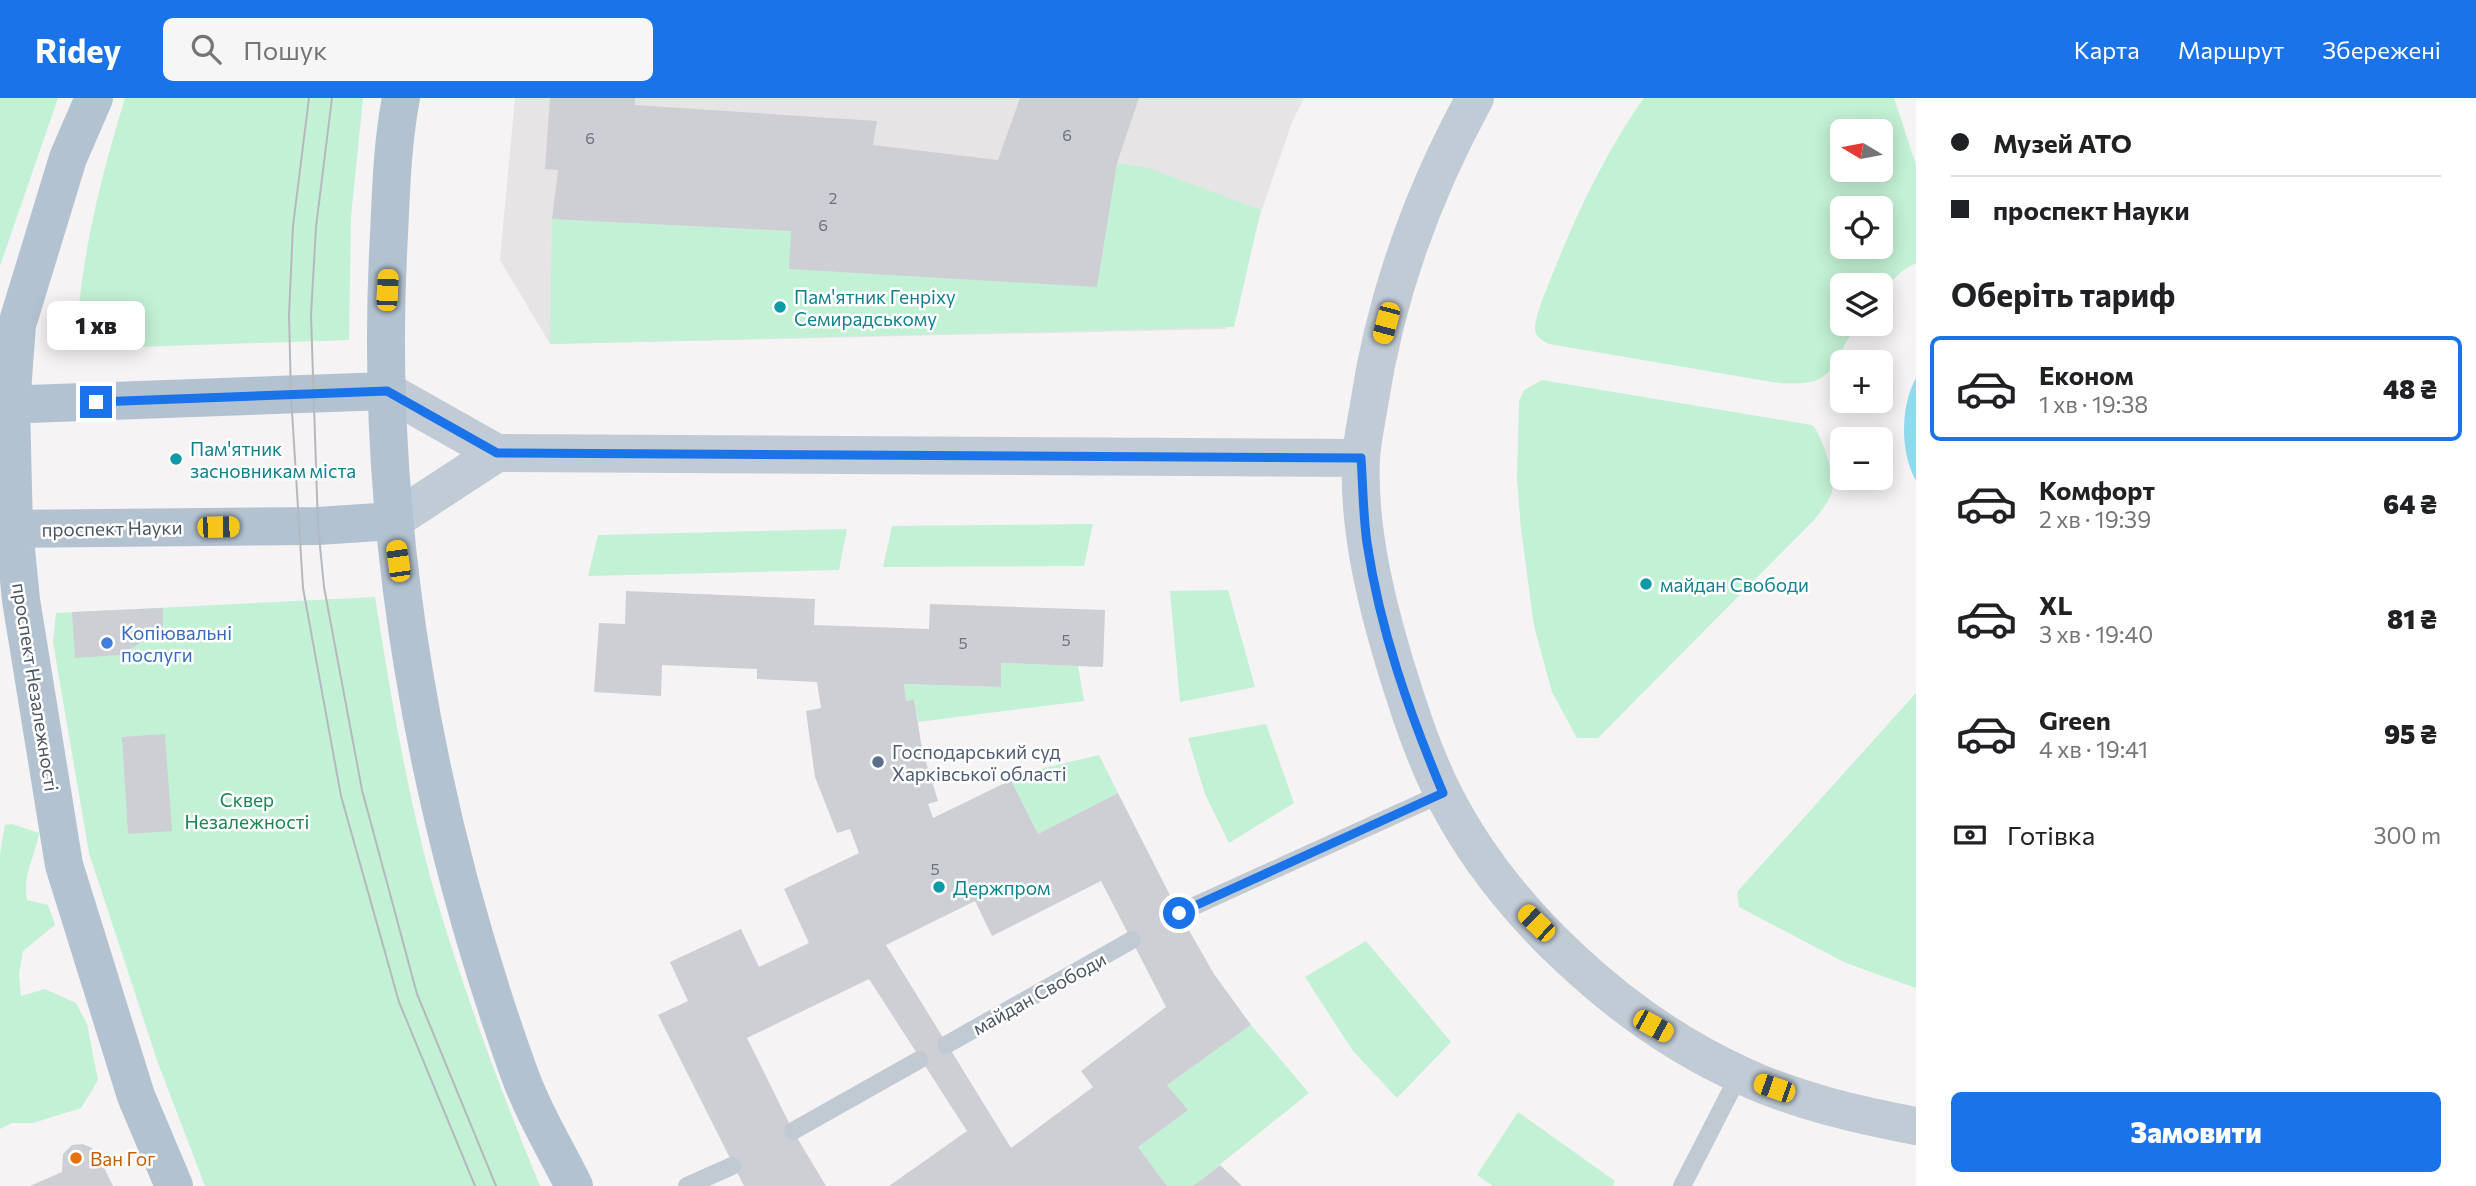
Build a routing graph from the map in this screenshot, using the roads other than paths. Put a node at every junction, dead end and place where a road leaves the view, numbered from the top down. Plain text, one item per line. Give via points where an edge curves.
1 (94, 98) edge
2 (401, 98) edge
3 (1475, 98) edge
4 (387, 391) junction
5 (6, 405) edge
6 (497, 453) junction
7 (1361, 458) junction
8 (393, 521) junction
9 (7, 529) edge
10 (1443, 793) junction
11 (1179, 913) dead end
12 (1132, 940) dead end
13 (946, 1045) dead end
14 (919, 1060) dead end
15 (1739, 1075) junction
16 (1916, 1126) edge
17 (793, 1131) dead end
18 (732, 1166) dead end
19 (174, 1186) edge
20 (574, 1186) edge
21 (687, 1186) edge
22 (1682, 1186) edge

1 - 5 main road, проспект Незалежності via 68,158 17,325
2 - 4 main road via 393,149
3 - 7 main road via 1425,205 1397,282 1375,364
4 - 5 main road
4 - 6 main road
4 - 8 main road
5 - 9 main road, проспект Незалежності
6 - 7 main road
6 - 8 main road, проспект Науки
7 - 10 main road via 1367,542 1384,626 1411,718
8 - 9 main road, проспект Науки
8 - 20 main road via 426,730 463,897 519,1072
9 - 19 main road, проспект Незалежності via 64,865 136,1096
10 - 11 lane
10 - 15 main road via 1475,849 1520,907 1586,972 1653,1026
12 - 13 lane, майдан Свободи
14 - 17 lane
15 - 16 main road via 1868,1117
15 - 22 lane
18 - 21 lane

